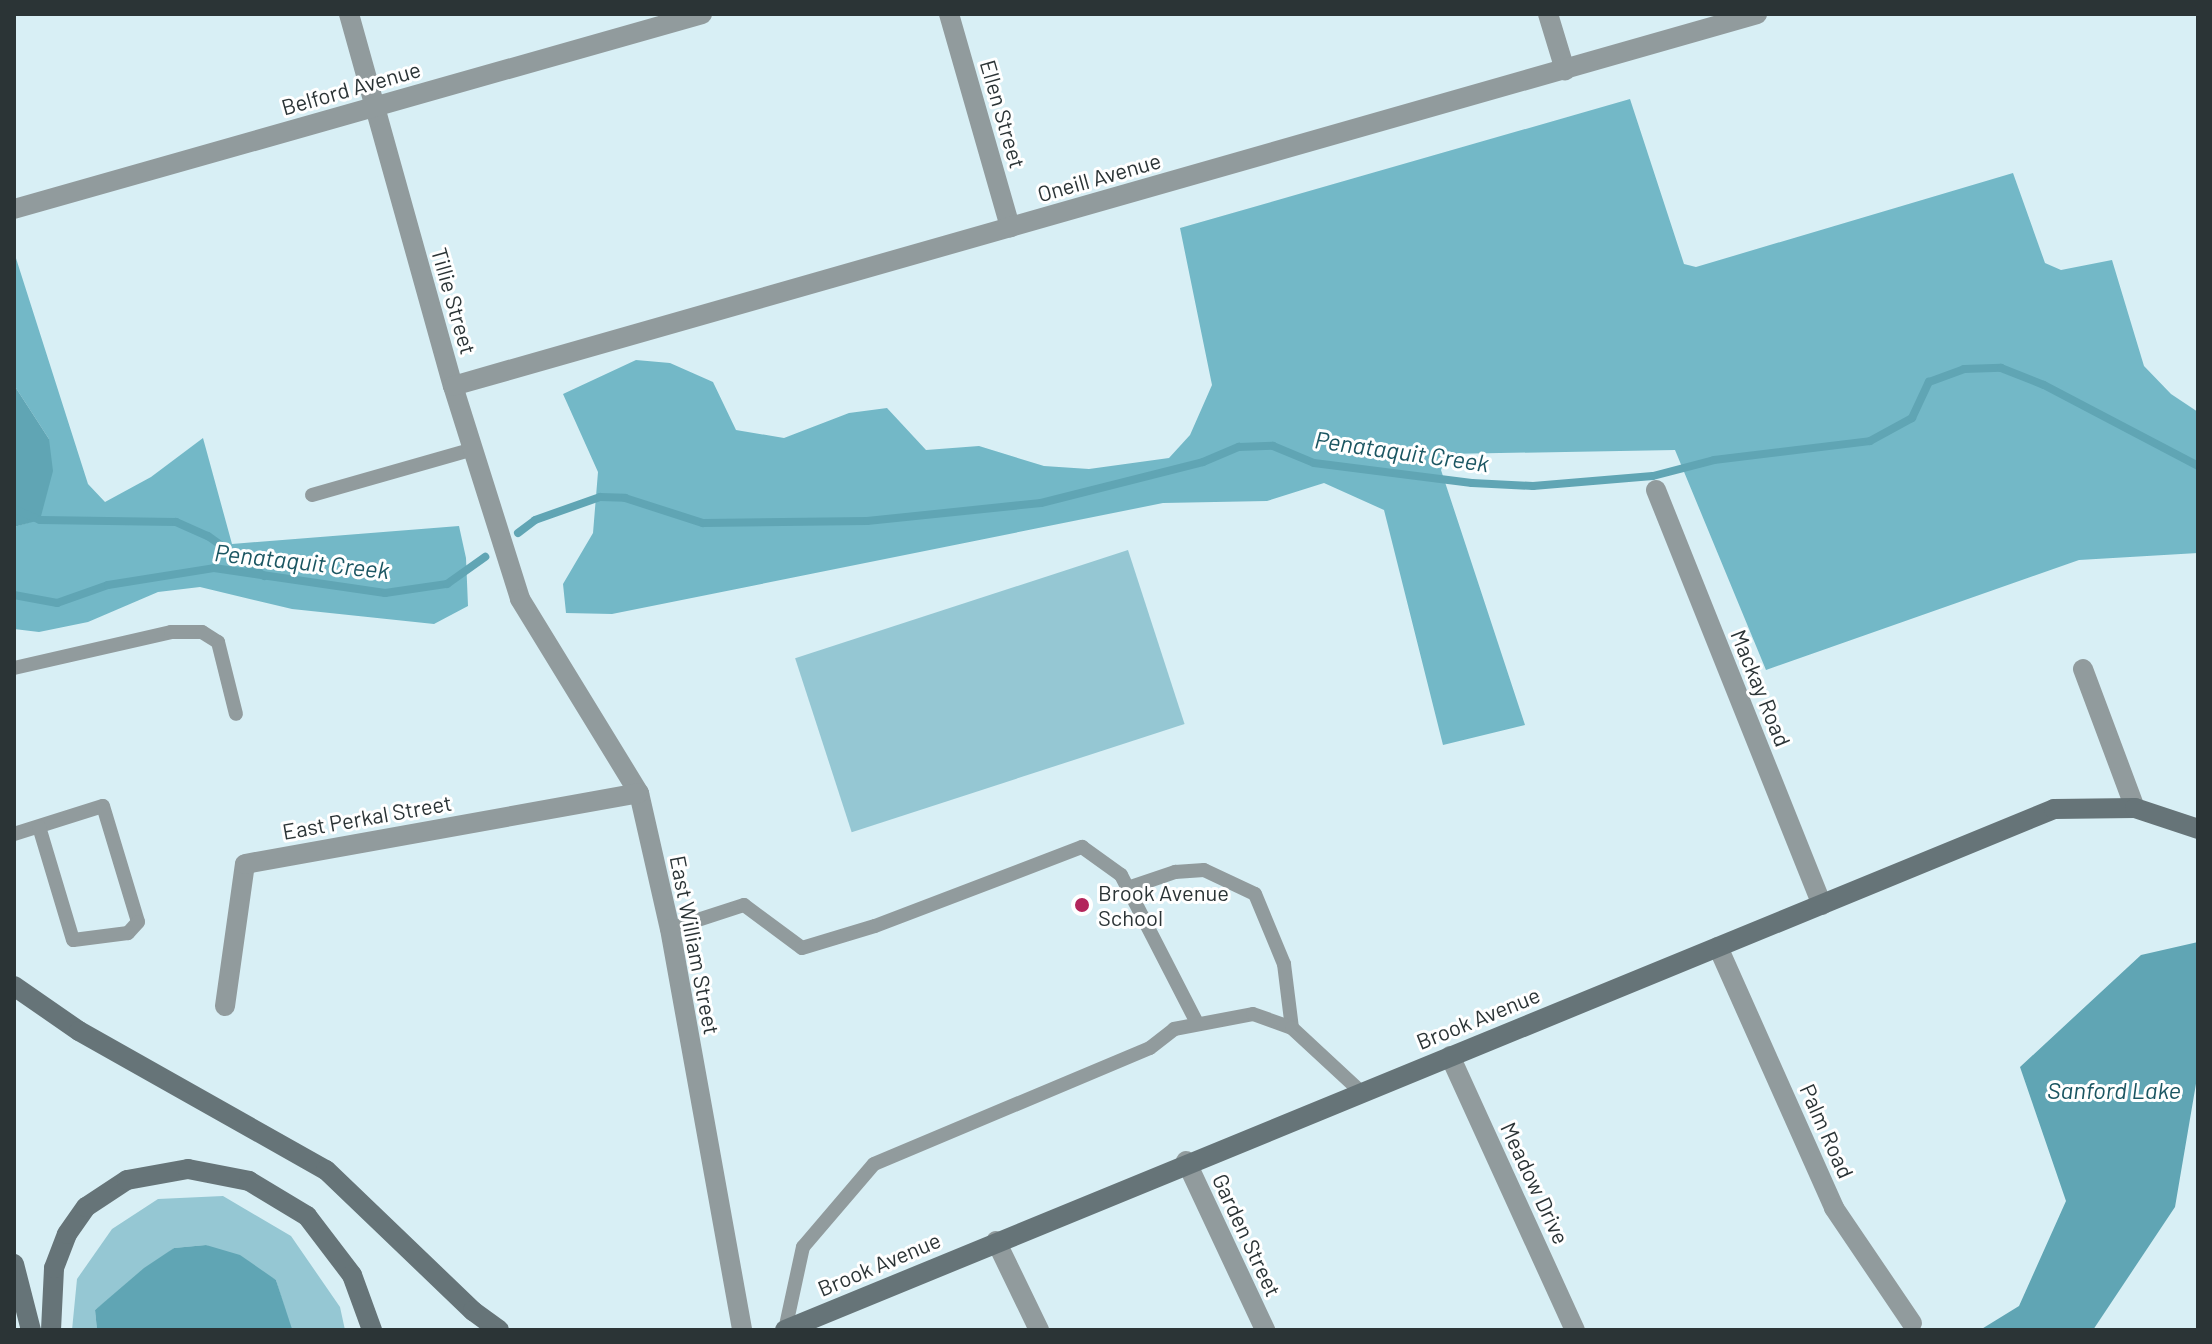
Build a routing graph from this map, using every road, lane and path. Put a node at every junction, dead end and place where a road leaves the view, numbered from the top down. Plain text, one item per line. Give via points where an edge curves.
1 (349, 14) edge
2 (702, 14) edge
3 (949, 14) edge
4 (1548, 14) edge
5 (1757, 14) edge
6 (1565, 70) junction
7 (375, 106) junction
8 (14, 209) edge
9 (1010, 227) junction
10 (453, 386) junction
11 (473, 449) junction
12 (1656, 490) dead end
13 (312, 495) dead end
14 (520, 599) joint
15 (14, 668) edge
16 (2083, 669) dead end
17 (236, 714) dead end
18 (639, 793) junction
19 (2135, 808) junction
20 (39, 827) junction
21 (2198, 829) edge
22 (14, 834) edge
23 (1128, 888) junction
24 (1822, 905) junction
25 (670, 929) junction
26 (1718, 947) junction
27 (14, 986) edge
28 (225, 1006) dead end
29 (1196, 1021) junction
30 (1292, 1028) junction
31 (1450, 1056) junction
32 (1361, 1092) junction
33 (1186, 1161) junction
34 (996, 1241) junction
35 (14, 1264) edge
36 (1912, 1323) dead end
37 (31, 1330) edge
38 (51, 1330) edge
39 (372, 1330) edge
40 (499, 1330) edge
41 (742, 1330) edge
42 (785, 1330) edge
43 (1039, 1330) edge
44 (1265, 1330) edge
45 (1575, 1330) edge

1 - 7 street, Tillie Street
2 - 7 street, Belford Avenue
3 - 9 street, Ellen Street
4 - 6 street
5 - 6 street, Oneill Avenue
6 - 9 street, Oneill Avenue
7 - 8 street, Belford Avenue
7 - 10 street, Tillie Street
9 - 10 street, Oneill Avenue
10 - 11 street, Tillie Street
11 - 13 lane
11 - 14 street, Tillie Street
12 - 24 street, Mackay Road
14 - 18 street, East William Street
15 - 17 lane via 171,632 202,632 218,642
16 - 19 street
18 - 25 street, East William Street
18 - 28 street, East Perkal Street via 245,864
19 - 21 street, Brook Avenue
19 - 24 street, Brook Avenue via 2054,809
20 - 20 lane via 73,940 128,933 138,922 103,806
20 - 22 lane
23 - 25 lane via 1121,875 1082,847 875,926 802,948 744,905
23 - 29 lane
23 - 30 lane via 1175,872 1204,870 1255,894 1284,964
24 - 26 street, Brook Avenue
25 - 41 street, East William Street
26 - 31 street, Brook Avenue
26 - 36 street, Palm Road via 1834,1208
27 - 40 street via 79,1031 326,1170
29 - 30 lane via 1253,1014
29 - 42 lane via 1150,1048 874,1164 803,1247
30 - 32 lane
31 - 32 street, Brook Avenue
31 - 45 street, Meadow Drive
32 - 33 street, Brook Avenue
33 - 34 street, Brook Avenue
33 - 44 street, Garden Street
34 - 42 street, Brook Avenue
34 - 43 street
35 - 37 street
38 - 39 street via 54,1268 67,1234 86,1207 127,1180 188,1169 249,1181 307,1216 352,1275

